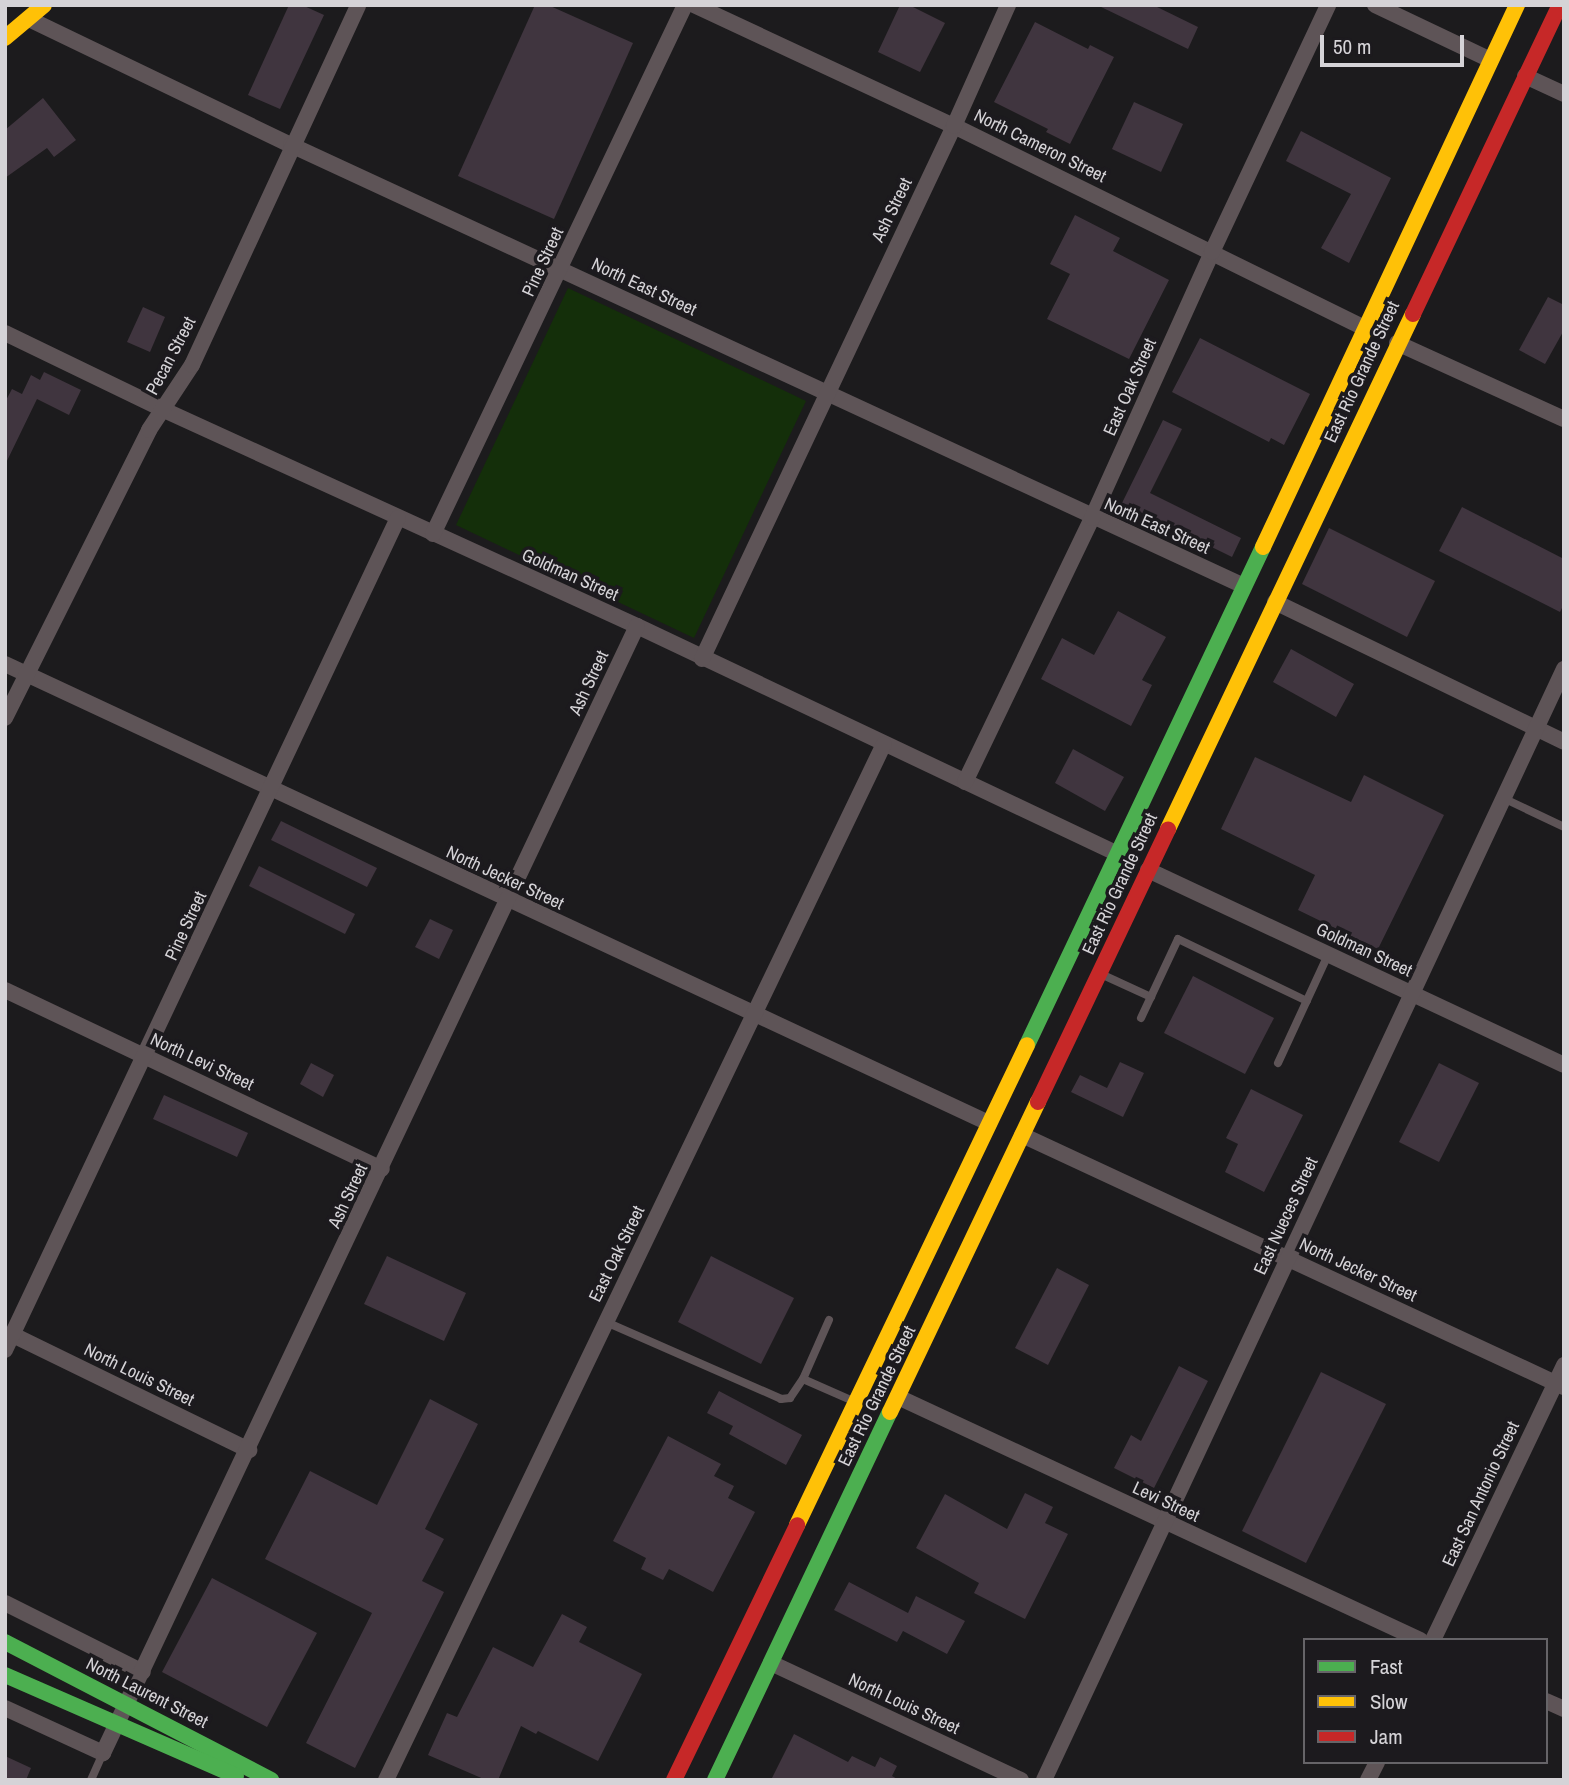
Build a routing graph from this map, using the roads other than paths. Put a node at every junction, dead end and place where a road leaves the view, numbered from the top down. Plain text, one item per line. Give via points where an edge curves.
1 (44, 5) edge
2 (358, 5) edge
3 (685, 5) edge
4 (694, 5) edge
5 (1008, 5) edge
6 (1328, 5) edge
7 (1375, 5) edge
8 (1560, 5) edge
9 (1513, 6) edge
10 (29, 19) junction
11 (5, 38) edge
12 (1491, 60) junction
13 (1525, 76) junction
14 (1564, 94) edge
15 (954, 126) junction
16 (291, 145) junction
17 (1212, 252) junction
18 (561, 269) junction
19 (1365, 328) junction
20 (5, 333) edge
21 (1397, 343) junction
22 (825, 394) junction
23 (164, 410) junction
24 (1564, 419) edge
25 (398, 517) junction
26 (1092, 518) junction
27 (433, 534) junction
28 (1244, 586) junction
29 (1275, 602) junction
30 (636, 626) junction
31 (702, 659) junction
32 (5, 664) edge
33 (1564, 669) edge
34 (25, 674) junction
35 (5, 718) edge
36 (1535, 728) junction
37 (1564, 742) edge
38 (884, 744) junction
39 (1154, 778) junction
40 (965, 782) junction
41 (271, 789) junction
42 (1503, 798) junction
43 (1564, 827) edge
44 (1118, 854) junction
45 (1148, 870) junction
46 (509, 901) junction
47 (1114, 942) junction
48 (1328, 955) junction
49 (1099, 973) junction
50 (5, 990) edge
51 (1411, 994) junction
52 (1151, 997) junction
53 (1307, 1001) junction
54 (753, 1015) junction
55 (1141, 1018) dead end
56 (145, 1057) junction
57 (1278, 1063) dead end
58 (1564, 1065) edge
59 (989, 1123) junction
60 (1022, 1135) junction
61 (382, 1169) junction
62 (1288, 1258) junction
63 (829, 1320) dead end
64 (606, 1322) junction
65 (13, 1335) junction
66 (5, 1350) edge
67 (1564, 1365) edge
68 (803, 1379) junction
69 (1560, 1385) edge
70 (898, 1397) junction
71 (855, 1403) junction
72 (249, 1450) junction
73 (1163, 1522) junction
74 (5, 1603) edge
75 (1416, 1638) edge
76 (1434, 1638) edge
77 (5, 1642) edge
78 (771, 1663) junction
79 (143, 1672) junction
80 (5, 1675) edge
81 (1548, 1702) edge
82 (128, 1704) junction
83 (5, 1708) edge
84 (1564, 1709) edge
85 (117, 1726) junction
86 (103, 1753) junction
87 (1376, 1764) edge
88 (92, 1780) edge
89 (245, 1780) edge
90 (271, 1780) edge
91 (386, 1780) edge
92 (674, 1780) edge
93 (715, 1780) edge
94 (1021, 1780) edge
95 (1044, 1780) edge
96 (1368, 1780) edge

1 - 10 main road
2 - 16 street, Pecan Street
3 - 18 street, Pine Street
4 - 15 street, North Cameron Street
5 - 15 street, Ash Street
6 - 17 street, East Oak Street
7 - 12 street
8 - 13 main road, East Rio Grande Street
9 - 12 main road, East Rio Grande Street
10 - 11 main road
10 - 16 street, North East Street
12 - 19 main road, East Rio Grande Street
13 - 14 street
13 - 21 main road, East Rio Grande Street
15 - 17 street, North Cameron Street
15 - 22 street, Ash Street
16 - 18 street, North East Street
16 - 23 street, Pecan Street via 192,365
17 - 19 street, North Cameron Street
17 - 26 street, East Oak Street
18 - 22 street, North East Street
18 - 27 street, Pine Street
19 - 28 main road, East Rio Grande Street
20 - 23 street, Goldman Street
21 - 24 street
21 - 29 main road, East Rio Grande Street
22 - 26 street, North East Street
22 - 31 street, Ash Street
23 - 25 street, Goldman Street
23 - 34 street, Pecan Street via 149,430
25 - 27 street, Goldman Street
25 - 41 street, Pine Street
26 - 28 street, North East Street
26 - 40 street, East Oak Street
27 - 30 street, Goldman Street
28 - 39 main road, East Rio Grande Street
29 - 36 street
29 - 45 main road, East Rio Grande Street
30 - 31 street, Goldman Street
30 - 46 street, Ash Street
31 - 38 street, Goldman Street
32 - 34 street, North Jecker Street
33 - 36 street, East Nueces Street
34 - 35 street, Pecan Street
34 - 41 street, North Jecker Street
36 - 37 street
36 - 42 street, East Nueces Street
38 - 40 street, Goldman Street
38 - 54 street, East Oak Street
39 - 44 main road, East Rio Grande Street
39 - 45 main road via 1159,800 1141,853
40 - 44 street, Goldman Street
41 - 46 street, North Jecker Street
41 - 56 street, Pine Street
42 - 43 lane
42 - 51 street, East Nueces Street
44 - 47 main road via 1125,873 1108,914
44 - 59 main road, East Rio Grande Street
45 - 47 main road, East Rio Grande Street
45 - 48 street, Goldman Street
46 - 54 street, North Jecker Street
46 - 61 street, Ash Street
47 - 49 main road, East Rio Grande Street
48 - 51 street, Goldman Street
48 - 53 lane
49 - 52 lane
49 - 60 main road, East Rio Grande Street
50 - 56 street, North Levi Street
51 - 58 street, Goldman Street
51 - 62 street, East Nueces Street
52 - 53 lane via 1178,939
52 - 55 lane
53 - 57 lane
54 - 59 street, North Jecker Street
54 - 64 street, East Oak Street
56 - 61 street, North Levi Street
56 - 65 street, Pine Street
59 - 71 main road, East Rio Grande Street
60 - 62 street, North Jecker Street
60 - 70 main road, East Rio Grande Street
61 - 72 street, Ash Street
62 - 69 street, North Jecker Street
62 - 73 street, East Nueces Street
63 - 68 lane
64 - 68 lane via 781,1399 790,1398
64 - 91 street, East Oak Street
65 - 66 street, Pine Street
65 - 72 street, North Louis Street
67 - 69 street, East San Antonio Street
68 - 71 lane
69 - 76 street, East San Antonio Street
70 - 73 street, Levi Street
70 - 78 main road, East Rio Grande Street
71 - 92 main road, East Rio Grande Street
72 - 79 street, Ash Street
73 - 75 street, Levi Street
73 - 95 street, East Nueces Street
74 - 79 street
77 - 82 main road, North Laurent Street
78 - 93 main road, East Rio Grande Street
78 - 94 street, North Louis Street
79 - 82 street, Ash Street
80 - 85 main road
81 - 84 street
82 - 85 street, Ash Street
82 - 90 main road, North Laurent Street
83 - 86 street
85 - 86 street, Ash Street
85 - 89 main road
86 - 88 lane, Ash Street
87 - 96 street

